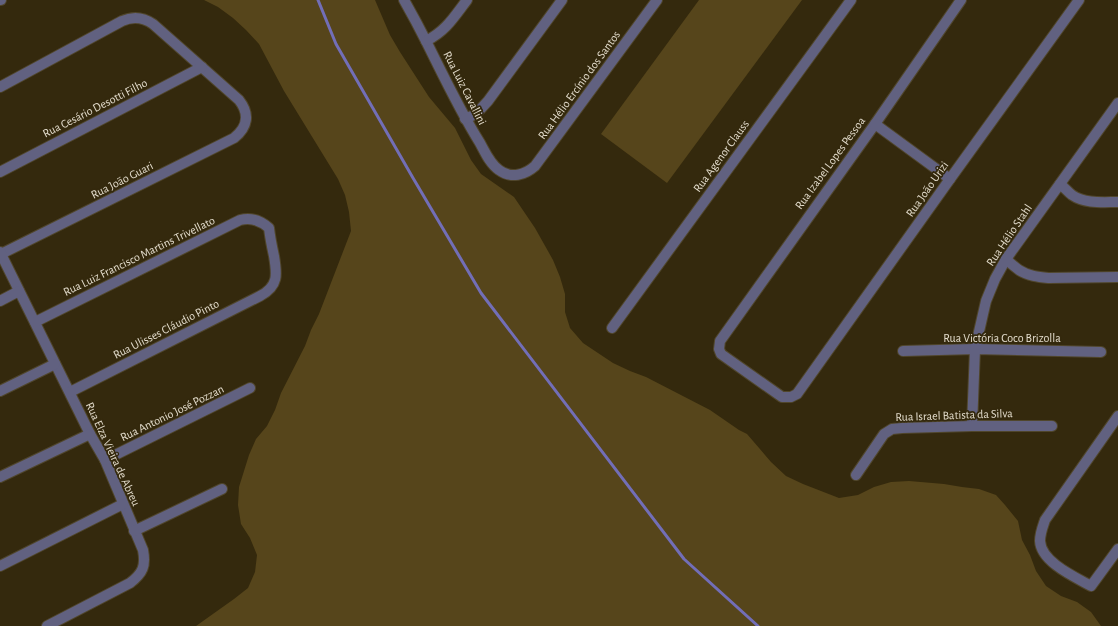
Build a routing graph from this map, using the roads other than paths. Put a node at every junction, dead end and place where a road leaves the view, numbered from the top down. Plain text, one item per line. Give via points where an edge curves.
1 (404, 0) edge
2 (467, 0) edge
3 (562, 0) edge
4 (657, 0) edge
5 (851, 0) edge
6 (961, 0) edge
7 (1079, 0) edge
8 (426, 41) junction
9 (202, 67) junction
10 (0, 87) edge
11 (1117, 108) edge
12 (465, 119) junction
13 (875, 124) junction
14 (0, 172) edge
15 (514, 175) joint
16 (950, 179) junction
17 (1060, 184) junction
18 (1118, 202) edge
19 (255, 219) joint
20 (1, 253) edge
21 (1006, 259) junction
22 (1118, 277) edge
23 (19, 291) junction
24 (0, 301) edge
25 (35, 322) junction
26 (612, 328) dead end
27 (975, 349) junction
28 (903, 351) dead end
29 (1101, 352) dead end
30 (56, 364) junction
31 (250, 388) dead end
32 (0, 392) edge
33 (70, 392) junction
34 (797, 394) joint
35 (1118, 416) edge
36 (972, 426) junction
37 (1052, 426) dead end
38 (90, 434) junction
39 (105, 460) junction
40 (856, 475) dead end
41 (0, 477) edge
42 (222, 489) dead end
43 (123, 504) junction
44 (134, 531) junction
45 (1118, 549) edge
46 (0, 566) edge
47 (47, 626) edge

1 - 8 street, Rua Luiz Cavallini
2 - 8 street via 448,26
3 - 12 street via 488,102 476,114
4 - 15 street, Rua Hélio Ercínio dos Santos via 535,166 528,172
5 - 26 street, Rua Agenor Clauss
6 - 13 street, Rua Izabel Lopes Pessoa
7 - 16 street, Rua João Urizi
8 - 12 street, Rua Luiz Cavallini
9 - 10 street via 153,24 138,18 127,19
9 - 14 street, Rua Cesário Desotti Filho
9 - 20 street, Rua João Guari via 244,106 246,120 240,133
11 - 17 street, Rua Hélio Stahl
12 - 15 street, Rua Luiz Cavallini via 494,166 501,172
13 - 16 street
13 - 34 street, Rua Izabel Lopes Pessoa via 720,341 721,354 782,397
16 - 34 street, Rua João Urizi
17 - 18 street via 1081,199
17 - 21 street, Rua Hélio Stahl
19 - 25 street, Rua Luiz Francisco Martins Trivellato via 240,220
19 - 33 street, Rua Ulisses Cláudio Pinto via 269,228 276,272 274,282 268,290
20 - 23 street, Rua Elza Vieira de Abreu
21 - 22 street via 1019,270 1039,277
21 - 27 street, Rua Hélio Stahl via 986,301
23 - 24 street
23 - 25 street, Rua Elza Vieira de Abreu
25 - 30 street, Rua Elza Vieira de Abreu
27 - 28 street, Rua Victória Coco Brizolla
27 - 29 street, Rua Victória Coco Brizolla
27 - 36 street, Rua Hélio Stahl
30 - 32 street
30 - 33 street, Rua Elza Vieira de Abreu
31 - 39 street, Rua Antonio José Pozzan
33 - 38 street, Rua Elza Vieira de Abreu
35 - 45 street via 1045,520 1040,534 1044,554 1091,586
36 - 37 street, Rua Israel Batista da Silva
36 - 40 street, Rua Israel Batista da Silva via 892,429 884,434
38 - 39 street, Rua Elza Vieira de Abreu
38 - 41 street
39 - 43 street, Rua Elza Vieira de Abreu
42 - 44 street
43 - 44 street, Rua Elza Vieira de Abreu
43 - 46 street
44 - 47 street, Rua Elza Vieira de Abreu via 143,550 144,559 143,569 138,577

